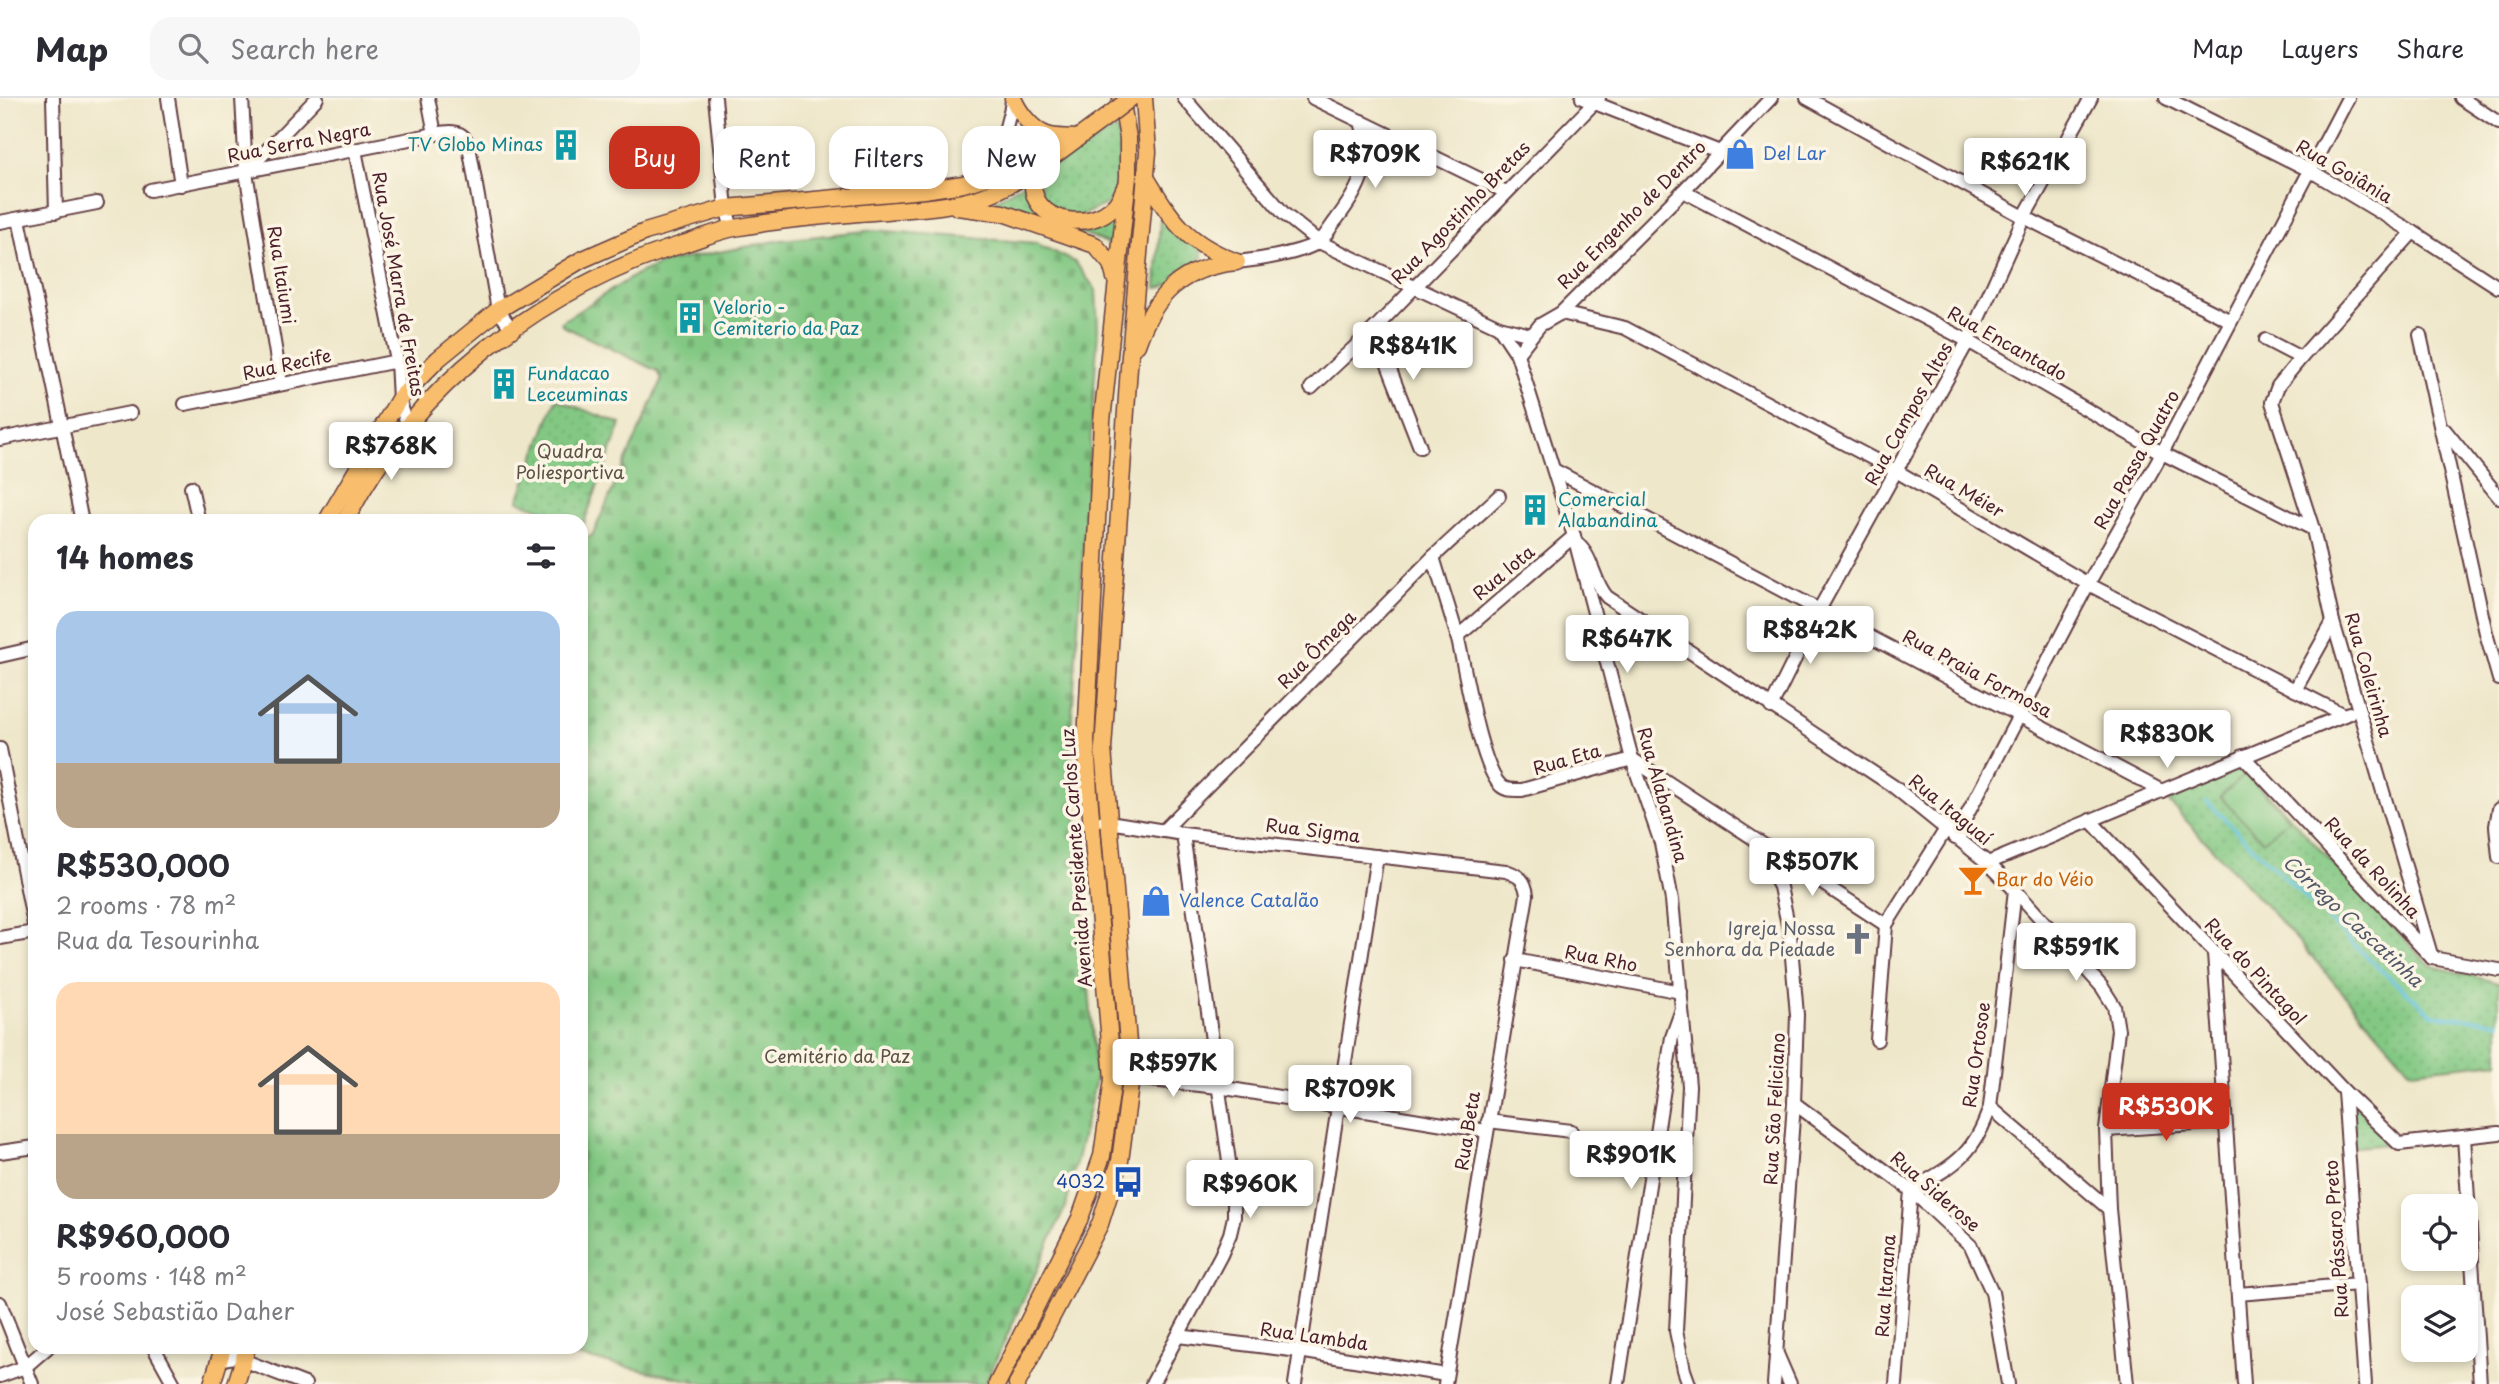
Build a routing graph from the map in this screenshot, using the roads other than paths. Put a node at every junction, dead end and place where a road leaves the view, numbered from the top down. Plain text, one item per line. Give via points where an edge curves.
1 (53, 98) edge
2 (168, 98) edge
3 (242, 98) edge
4 (317, 98) edge
5 (428, 98) edge
6 (715, 98) edge
7 (1121, 98) edge
8 (1131, 98) edge
9 (1144, 98) edge
10 (1184, 98) edge
11 (1314, 98) edge
12 (1348, 98) edge
13 (1771, 98) edge
14 (1807, 98) edge
15 (2091, 98) edge
16 (2166, 98) edge
17 (2348, 98) edge
18 (2461, 98) edge
19 (1012, 99) edge
20 (1591, 100) edge
21 (1334, 107) junction
22 (1361, 121) junction
23 (2499, 123) edge
24 (1006, 126) edge
25 (435, 134) junction
26 (1075, 138) junction
27 (1060, 145) edge
28 (1060, 149) edge
29 (355, 150) junction
30 (1720, 152) junction
31 (2311, 171) junction
32 (246, 172) junction
33 (1145, 176) junction
34 (1128, 177) junction
35 (962, 184) edge
36 (181, 185) junction
37 (1001, 189) edge
38 (1033, 189) edge
39 (150, 190) dead end
40 (1683, 191) junction
41 (1506, 192) junction
42 (97, 204) dead end
43 (940, 206) junction
44 (726, 208) junction
45 (56, 212) junction
46 (2024, 216) junction
47 (19, 219) junction
48 (0, 222) edge
49 (732, 228) junction
50 (2413, 232) junction
51 (1319, 242) junction
52 (1237, 262) junction
53 (1116, 280) junction
54 (1415, 287) junction
55 (2499, 287) edge
56 (2499, 296) edge
57 (498, 310) junction
58 (1561, 313) junction
59 (2231, 321) junction
60 (1499, 327) junction
61 (511, 328) junction
62 (1374, 329) junction
63 (1531, 335) junction
64 (2420, 335) dead end
65 (2266, 340) dead end
66 (1968, 341) junction
67 (1517, 354) junction
68 (2301, 358) junction
69 (397, 361) junction
70 (1129, 368) junction
71 (281, 384) junction
72 (1315, 385) dead end
73 (399, 399) junction
74 (185, 404) dead end
75 (130, 413) dead end
76 (407, 424) junction
77 (64, 426) junction
78 (2442, 427) junction
79 (0, 439) edge
80 (1420, 447) dead end
81 (2162, 453) junction
82 (1554, 470) junction
83 (1898, 472) junction
84 (191, 487) dead end
85 (1499, 496) dead end
86 (2499, 497) edge
87 (80, 514) edge
88 (197, 514) edge
89 (331, 514) edge
90 (350, 514) edge
91 (2314, 529) junction
92 (1575, 539) junction
93 (1433, 557) junction
94 (2088, 584) junction
95 (1819, 610) junction
96 (2333, 622) junction
97 (2493, 631) edge
98 (1457, 637) junction
99 (28, 650) edge
100 (0, 656) edge
101 (2499, 679) edge
102 (2295, 690) junction
103 (1771, 707) junction
104 (2359, 709) junction
105 (2019, 715) junction
106 (2344, 715) junction
107 (0, 749) edge
108 (2243, 757) junction
109 (1632, 759) junction
110 (2162, 790) junction
111 (2499, 809) edge
112 (2090, 820) junction
113 (1100, 821) junction
114 (1163, 831) junction
115 (1950, 833) junction
116 (1183, 834) junction
117 (1757, 842) junction
118 (1377, 856) junction
119 (2499, 857) edge
120 (1987, 863) junction
121 (1526, 884) joint
122 (2015, 890) junction
123 (28, 895) edge
124 (1886, 925) junction
125 (28, 932) edge
126 (0, 938) edge
127 (2214, 954) junction
128 (2432, 958) junction
129 (1514, 960) junction
130 (2498, 968) edge
131 (1681, 992) junction
132 (1682, 1008) junction
133 (1877, 1040) dead end
134 (1131, 1078) junction
135 (1219, 1087) junction
136 (2344, 1091) junction
137 (1794, 1103) junction
138 (1337, 1106) junction
139 (1990, 1107) junction
140 (2225, 1122) junction
141 (1487, 1126) junction
142 (2106, 1130) junction
143 (1571, 1131) dead end
144 (2499, 1133) edge
145 (2463, 1137) junction
146 (28, 1148) edge
147 (0, 1152) edge
148 (1911, 1190) junction
149 (2109, 1209) junction
150 (2358, 1284) junction
151 (2238, 1294) junction
152 (0, 1303) edge
153 (1178, 1336) junction
154 (1299, 1351) junction
155 (40, 1354) edge
156 (157, 1354) edge
157 (221, 1354) edge
158 (245, 1354) edge
159 (1777, 1354) junction
160 (217, 1364) junction
161 (25, 1367) junction
162 (0, 1376) edge
163 (1445, 1380) edge
164 (32, 1383) edge
165 (174, 1384) edge
166 (212, 1384) edge
167 (236, 1384) edge
168 (306, 1384) edge
169 (997, 1384) edge
170 (1017, 1384) edge
171 (1152, 1384) edge
172 (1295, 1384) edge
173 (1618, 1384) edge
174 (1689, 1384) edge
175 (1774, 1384) edge
176 (1790, 1384) edge
177 (1896, 1384) edge
178 (2008, 1384) edge
179 (2127, 1384) edge
180 (2244, 1384) edge
181 (2365, 1384) edge
182 (2480, 1384) edge

1 - 45 street
2 - 36 street
3 - 32 street, Rua Itaiumi
4 - 32 street
5 - 25 street
6 - 44 street
7 - 34 main road, Avenida Presidente Carlos Luz
8 - 26 main road, bridge
9 - 33 main road, Avenida Presidente Carlos Luz
10 - 51 street via 1284,214
11 - 21 street
12 - 21 street
13 - 30 street, Rua Engenho de Dentro
14 - 46 street
15 - 46 street, Rua Campos Altos
16 - 31 street, Rua Goiânia
17 - 31 street, Rua Passa Quatro
18 - 23 street
19 - 24 street
19 - 26 main road via 1040,132
20 - 30 street
20 - 41 street, Rua Agostinho Bretas
21 - 22 street
22 - 41 street
22 - 51 street via 1367,157 1362,177 1351,200
25 - 29 street, Rua Serra Negra
25 - 57 street, Rua Serra Negra via 458,133 469,146
26 - 27 main road
26 - 28 main road
29 - 32 street, Rua Serra Negra
29 - 69 street, Rua José Marra de Freitas
30 - 40 street, Rua Engenho de Dentro
31 - 50 street, Rua Goiânia
31 - 59 street, Rua Passa Quatro
32 - 36 street, Rua Serra Negra
32 - 71 street, Rua Itaiumi
33 - 52 main road via 1167,213 1192,240
33 - 70 main road, Avenida Presidente Carlos Luz
34 - 38 main road via 1122,195 1109,210 1079,222 1060,218 1040,204
34 - 53 main road, Avenida Presidente Carlos Luz
35 - 44 main road
36 - 39 street, Rua Serra Negra
37 - 43 main road
40 - 58 street, Rua Engenho de Dentro
40 - 66 street, Rua Encantado
41 - 54 street, Rua Agostinho Bretas
42 - 45 street
43 - 49 main road
43 - 53 main road via 1003,213 1095,245 1111,264
44 - 49 street
44 - 57 main road via 645,232 581,260
45 - 47 street
46 - 59 street
46 - 66 street, Rua Campos Altos
47 - 48 street
47 - 77 street
49 - 61 main road via 649,254
50 - 55 street, Rua Goiânia
50 - 68 street
51 - 52 street
51 - 54 street
52 - 70 main road via 1193,273 1160,298 1143,327
53 - 113 main road, Avenida Presidente Carlos Luz via 1102,421 1086,741
54 - 60 street
54 - 62 street, Rua Agostinho Bretas
55 - 56 street
57 - 61 street, Rua Serra Negra
57 - 73 main road
58 - 63 street, Rua Engenho de Dentro
58 - 83 street, Rua Méier via 1625,328
59 - 81 street, Rua Passa Quatro
60 - 63 street
60 - 67 street, Rua Alabandina
61 - 76 main road
62 - 72 street, Rua Agostinho Bretas
62 - 80 street
63 - 67 street, Rua Engenho de Dentro
64 - 78 street
65 - 68 street
66 - 81 street, Rua Encantado
66 - 83 street, Rua Campos Altos
67 - 82 street, Rua Alabandina
68 - 91 street, Rua Coleirinha via 2278,386 2272,402
69 - 71 street, Rua Recife
69 - 73 street, Rua José Marra de Freitas
70 - 113 main road, Avenida Presidente Carlos Luz
71 - 74 street, Rua Recife
73 - 76 street, Rua José Marra de Freitas
73 - 89 main road
75 - 77 street
76 - 90 main road
77 - 79 street
77 - 87 street
78 - 86 street
78 - 97 street
81 - 91 street, Rua Encantado
81 - 94 street, Rua Passa Quatro
82 - 92 street, Rua Alabandina
82 - 95 street, Rua Praia Formosa
83 - 94 street, Rua Méier
83 - 95 street, Rua Campos Altos
84 - 88 street
85 - 93 street, Rua Ômega
91 - 96 street, Rua Coleirinha
92 - 98 street, Rua Iota
92 - 103 street, Rua Itaguaí via 1607,597
92 - 109 street, Rua Alabandina
93 - 98 street
93 - 114 street, Rua Ômega
94 - 102 street, Rua Méier
94 - 105 street, Rua Passa Quatro
95 - 103 street, Rua Campos Altos
95 - 105 street, Rua Praia Formosa
96 - 102 street
96 - 104 street, Rua Coleirinha
97 - 101 street
98 - 109 street, Rua Eta via 1483,748 1502,787 1541,786
99 - 100 street
102 - 106 street, Rua Méier
103 - 115 street, Rua Itaguaí via 1893,786
104 - 106 street
104 - 128 street, Rua Coleirinha
105 - 110 street, Rua Praia Formosa
105 - 115 street, Rua Passa Quatro
106 - 108 street
107 - 123 street
108 - 110 street
108 - 128 street, Rua da Rolinha
109 - 117 street
109 - 131 street, Rua Alabandina via 1661,844
110 - 112 street
111 - 119 street
112 - 120 street
112 - 127 street, Rua do Pintagol
113 - 114 street, Rua Sigma
113 - 134 main road, Avenida Presidente Carlos Luz
113 - 169 main road, Avenida Presidente Carlos Luz via 1113,1079 1101,1156 1080,1218
114 - 116 street, Rua Sigma
115 - 120 street, Rua Itaguaí
115 - 124 street, Rua Passa Quatro
116 - 118 street, Rua Sigma
116 - 135 street
117 - 124 street
117 - 137 street, Rua São Feliciano via 1780,887 1790,934 1797,1015
118 - 121 street, Rua Sigma via 1506,871
118 - 138 street
120 - 122 street, Rua Itaguaí
121 - 129 street, Rua Beta
122 - 139 street, Rua Ortosoe
122 - 142 street, Rua Itaguaí via 2102,987 2113,1006 2118,1030
124 - 133 street
125 - 126 street
127 - 136 street, Rua do Pintagol
127 - 140 street
128 - 130 street
129 - 131 street, Rua Rho
129 - 141 street, Rua Beta
131 - 132 street, Rua Alabandina
132 - 173 street via 1672,1037
132 - 174 street, Rua Alabandina via 1689,1086 1676,1331
134 - 135 street
134 - 170 main road, Avenida Presidente Carlos Luz via 1120,1161 1100,1224
135 - 138 street
135 - 153 street via 1234,1217 1221,1255
136 - 145 street, Rua do Pintagol via 2399,1144
136 - 150 street, Rua Pássaro Preto
137 - 148 street, Rua Siderose
137 - 159 street, Rua São Feliciano
138 - 141 street
138 - 154 street
139 - 148 street, Rua Ortosoe via 1971,1148
139 - 149 street
140 - 142 street
140 - 151 street
141 - 143 street
141 - 163 street, Rua Beta
142 - 149 street, Rua Itaguaí
144 - 145 street
145 - 182 street
146 - 147 street
148 - 177 street, Rua Itarana
148 - 178 street, Rua Siderose via 1971,1246 1985,1273 1993,1292
149 - 179 street, Rua Itaguaí
150 - 151 street
150 - 181 street, Rua Pássaro Preto
151 - 180 street
152 - 161 street
153 - 154 street, Rua Lambda
153 - 171 street
154 - 163 street, Rua Lambda
154 - 172 street
155 - 161 street
156 - 165 street
157 - 160 main road
158 - 160 street
158 - 167 main road
158 - 168 street
159 - 175 street, Rua São Feliciano
159 - 176 street
160 - 166 main road
161 - 162 street
161 - 164 street

